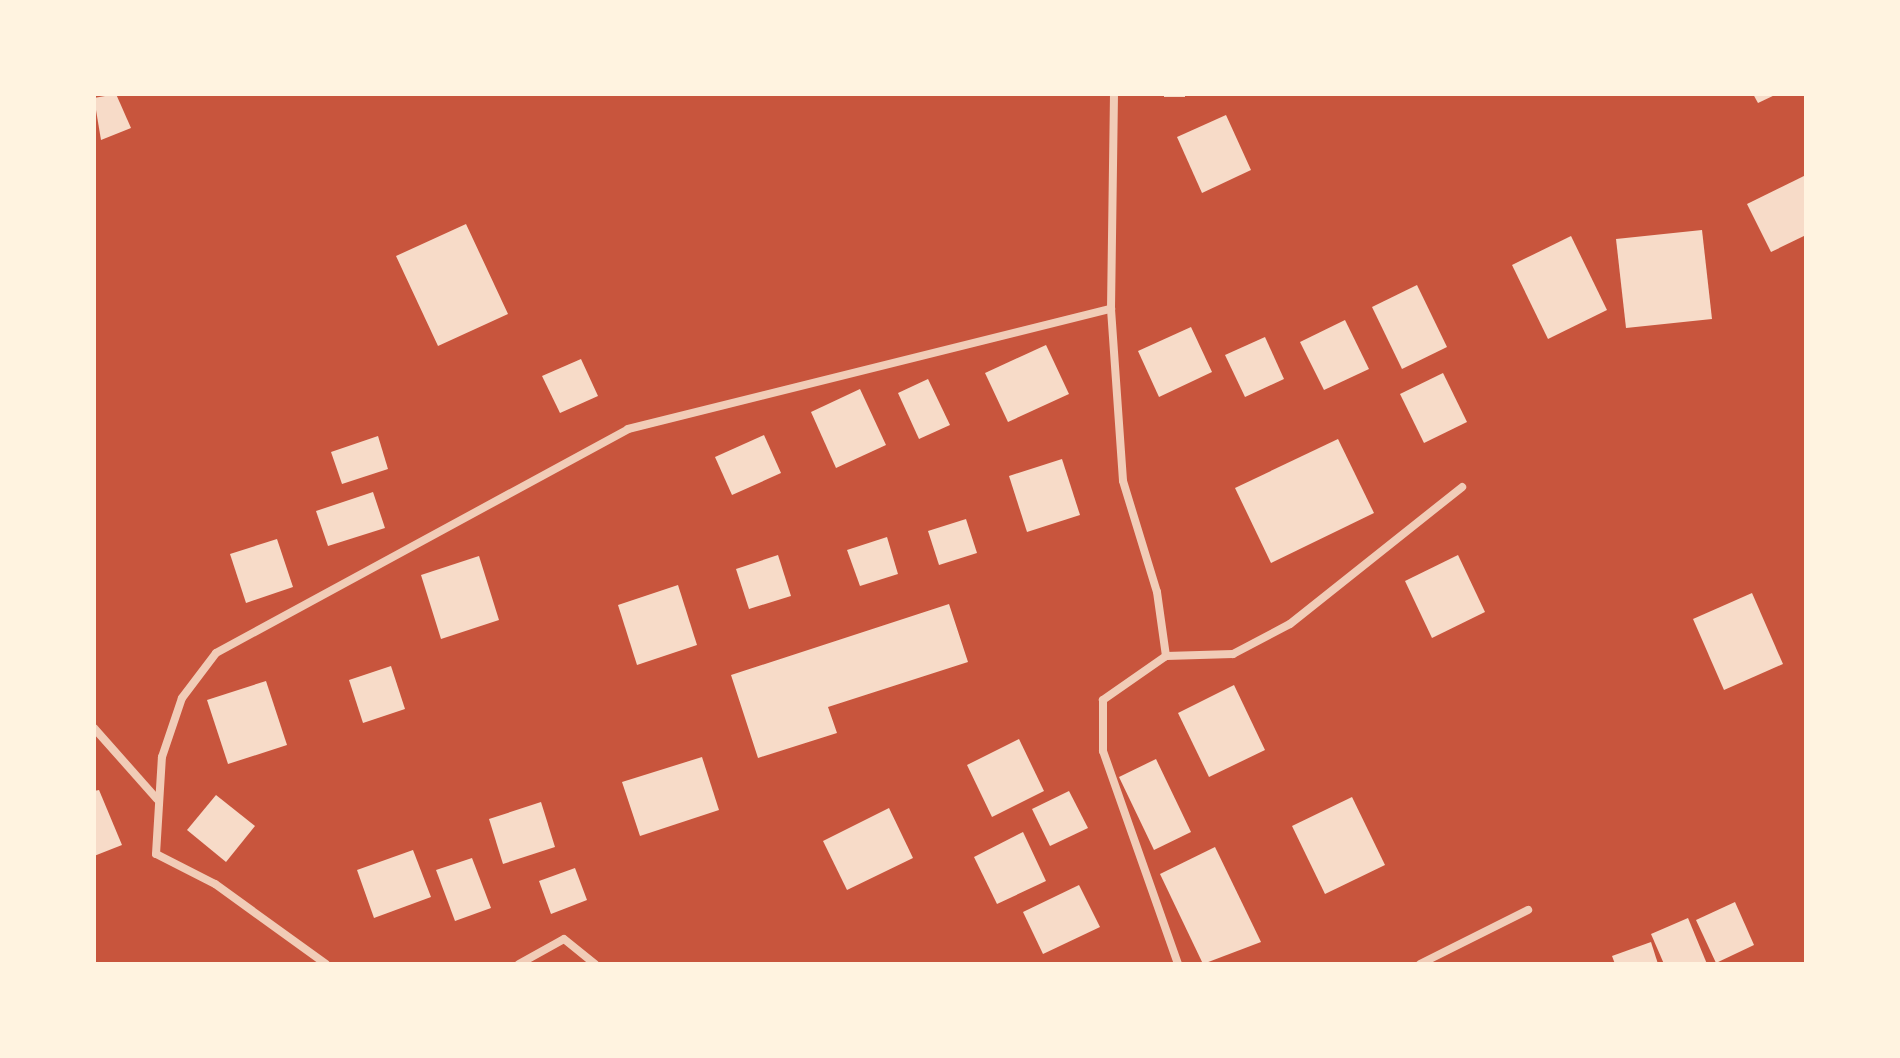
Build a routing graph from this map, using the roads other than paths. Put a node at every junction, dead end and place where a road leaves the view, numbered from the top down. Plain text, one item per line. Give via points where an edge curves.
1 (1114, 94) edge
2 (1111, 309) junction
3 (1462, 487) dead end
4 (1166, 656) junction
5 (94, 728) edge
6 (157, 799) junction
7 (1528, 910) dead end
8 (326, 964) edge
9 (519, 964) edge
10 (595, 964) edge
11 (1178, 964) edge
12 (1420, 964) edge

1 - 2 street
2 - 4 street via 1123,481 1157,592
2 - 6 street via 628,429 216,653 182,698
3 - 4 street via 1290,624 1233,654
4 - 11 street via 1103,700 1103,751
5 - 6 street
6 - 8 street via 156,854 215,884
7 - 12 street
9 - 10 street via 564,939

